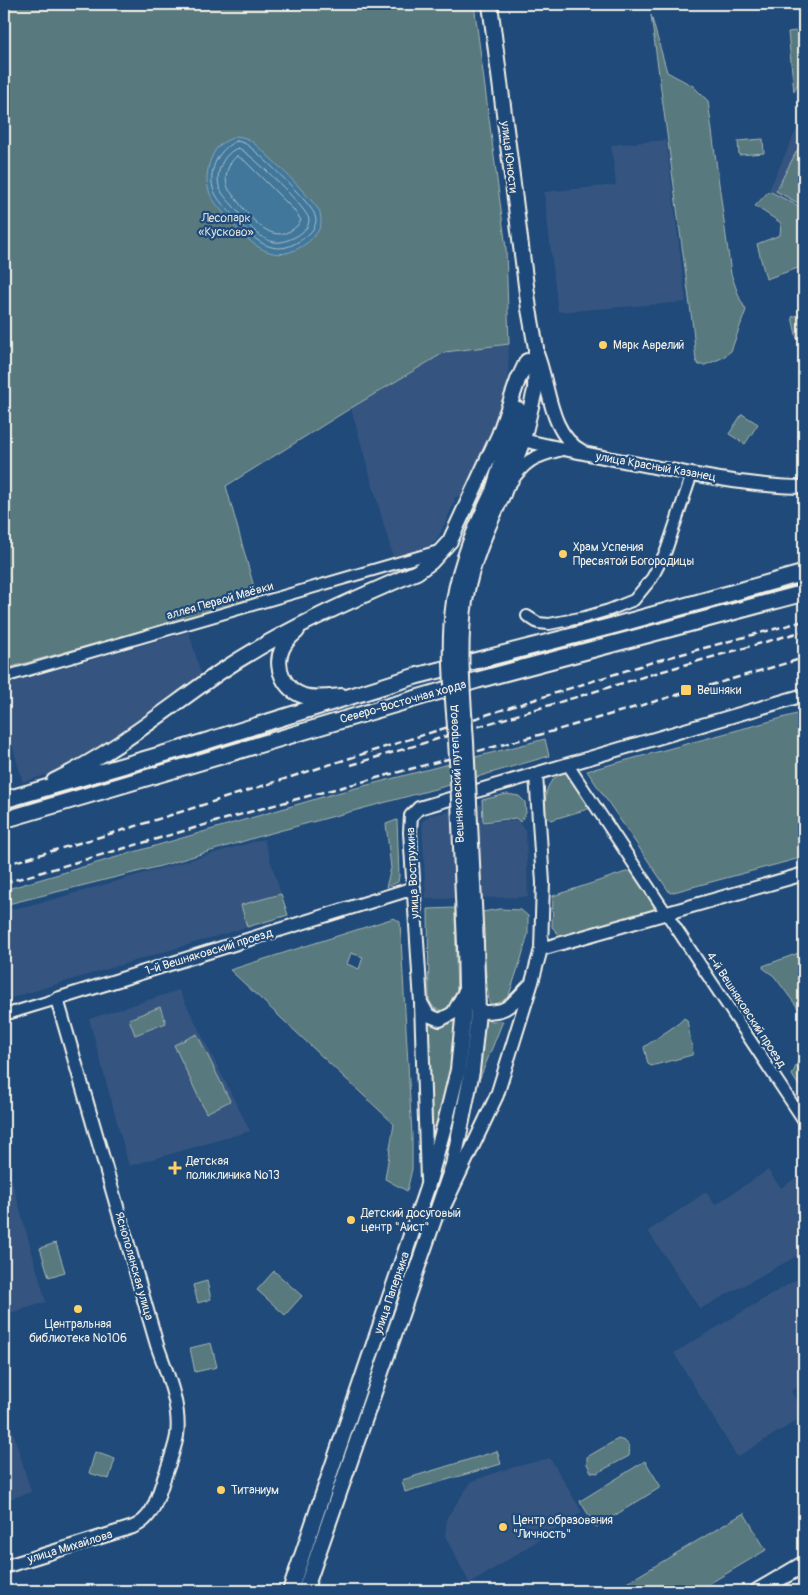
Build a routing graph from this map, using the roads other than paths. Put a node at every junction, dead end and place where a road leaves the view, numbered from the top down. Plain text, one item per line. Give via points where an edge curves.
1 (490, 4) edge
2 (532, 356) junction
3 (511, 438) junction
4 (562, 449) junction
5 (591, 455) junction
6 (692, 474) junction
7 (804, 487) edge
8 (498, 492) junction
9 (443, 549) junction
10 (804, 573) edge
11 (804, 593) edge
12 (527, 616) dead end
13 (304, 623) junction
14 (4, 677) edge
15 (804, 695) edge
16 (351, 696) junction
17 (568, 765) junction
18 (536, 774) junction
19 (30, 793) junction
20 (4, 800) edge
21 (4, 820) edge
22 (804, 874) edge
23 (414, 888) junction
24 (667, 913) junction
25 (471, 944) junction
26 (541, 949) junction
27 (532, 982) junction
28 (466, 989) junction
29 (57, 999) junction
30 (421, 1003) junction
31 (478, 1012) junction
32 (4, 1016) edge
33 (804, 1121) edge
34 (428, 1188) junction
35 (424, 1249) junction
36 (136, 1526) joint
37 (804, 1564) edge
38 (4, 1567) edge
39 (804, 1584) edge
40 (290, 1591) edge
41 (305, 1591) edge
42 (758, 1591) edge
43 (792, 1591) edge

1 - 2 main road, улица Юности via 529,309
2 - 3 main road via 518,380
2 - 3 main road, улица Юности via 535,390
2 - 5 street via 542,366 561,432 578,449
3 - 4 street, улица Красный Казанец
3 - 8 main road, улица Юности
3 - 9 main road
4 - 5 street, улица Красный Казанец
4 - 8 street via 526,462
5 - 6 street, улица Красный Казанец
6 - 7 street, улица Красный Казанец via 773,486
6 - 12 street via 659,566 634,600 585,617 549,624 538,623
8 - 25 main road, Вешняковский путепровод, bridge via 474,531 461,567 450,633
9 - 13 main road via 417,572
9 - 14 street, аллея Первой Маёвки
10 - 16 main road, Северо-Восточная хорда via 448,667
11 - 21 main road, Северо-Восточная хорда via 478,680
13 - 16 main road via 286,642 280,654 279,667 284,680 292,690 304,696
13 - 19 main road via 220,672 94,761
15 - 17 street, улица Вострухина
16 - 19 main road, Северо-Восточная хорда
17 - 18 street, улица Вострухина
17 - 24 street, 4-й Вешняковский проезд
18 - 23 street, улица Вострухина via 419,808 411,816
18 - 26 street via 543,884
19 - 20 main road, Северо-Восточная хорда
22 - 24 street
23 - 29 street, 1-й Вешняковский проезд
23 - 30 street, улица Вострухина
24 - 26 street
24 - 33 street, 4-й Вешняковский проезд
25 - 28 main road, улица Паперника
25 - 31 main road, улица Паперника
26 - 27 street
27 - 31 street via 508,1008
27 - 35 street via 497,1095
28 - 30 street, улица Паперника via 453,1013 440,1020 428,1015
28 - 34 main road, улица Паперника via 458,1070
29 - 32 street, 1-й Вешняковский проезд
29 - 36 street, Яснополянская улица via 157,1345 174,1393 177,1436 152,1511 143,1523
30 - 34 street, улица Вострухина
31 - 35 main road, улица Паперника via 472,1071 453,1165
34 - 40 main road, улица Паперника
35 - 41 main road, улица Паперника
36 - 38 street, улица Михайлова
37 - 42 main road
39 - 43 main road

